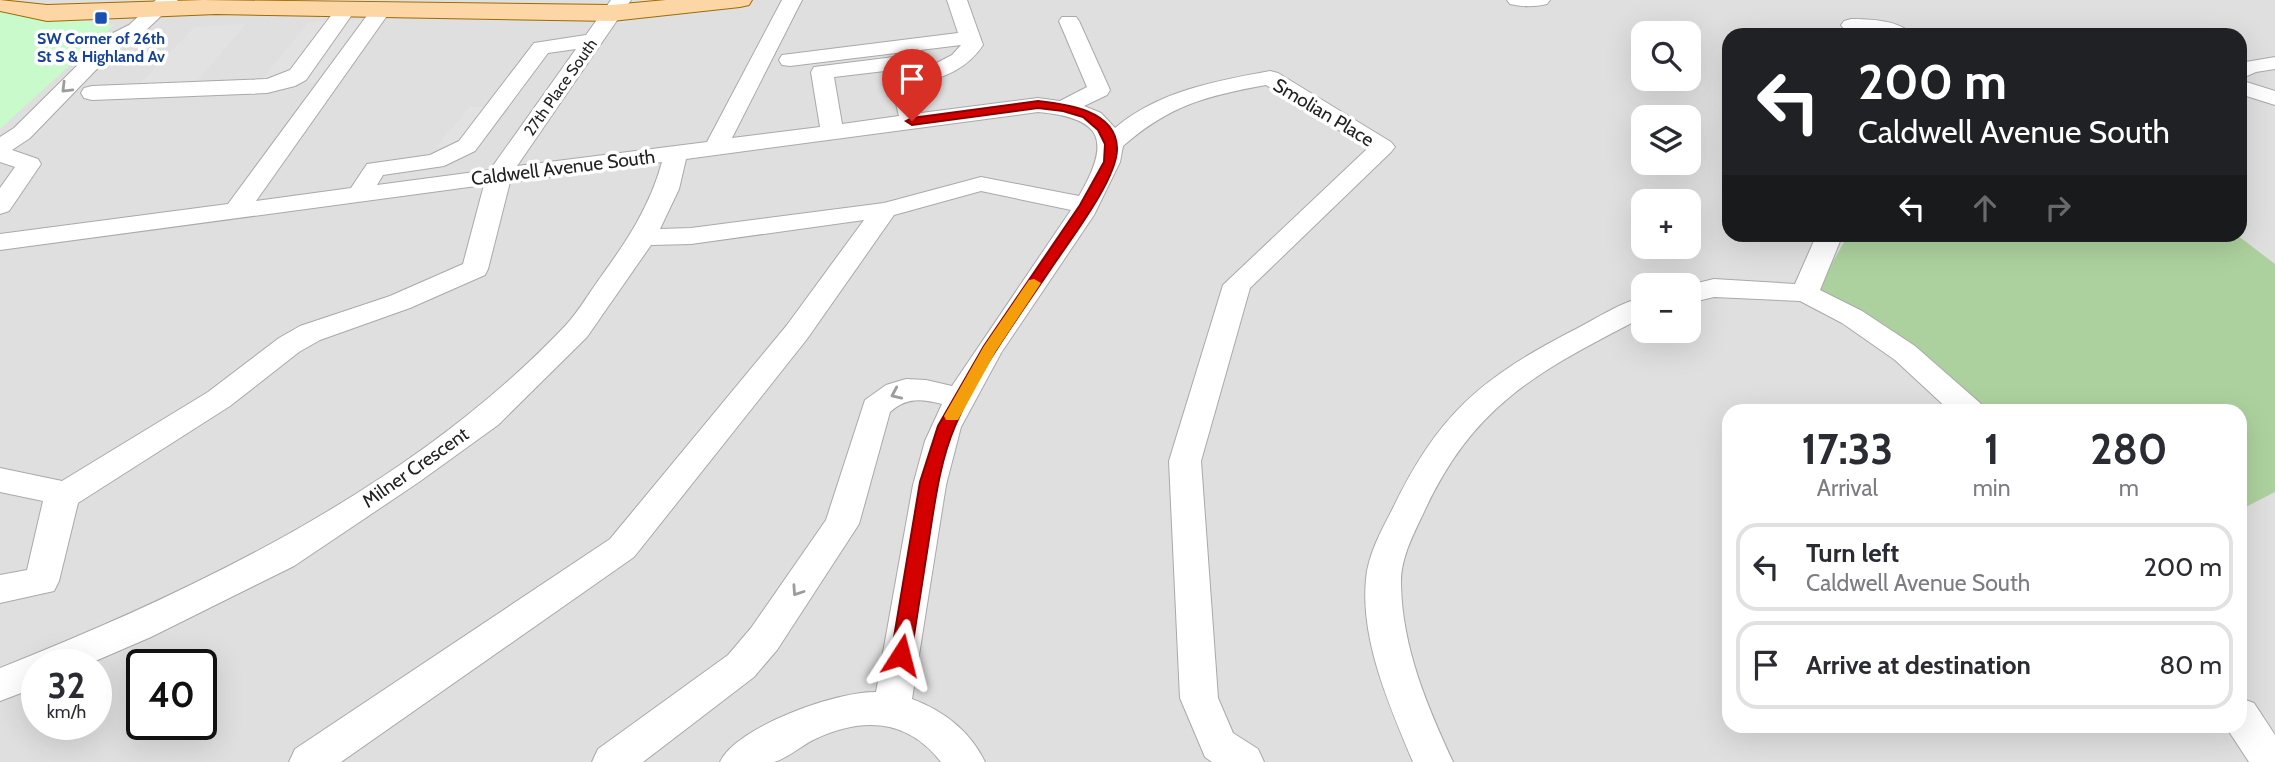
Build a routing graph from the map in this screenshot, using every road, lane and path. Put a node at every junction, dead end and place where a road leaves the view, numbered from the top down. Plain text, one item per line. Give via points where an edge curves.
1 (740, 0) edge
2 (792, 0) edge
3 (957, 0) edge
4 (1517, 0) edge
5 (1540, 0) edge
6 (0, 4) edge
7 (164, 4) edge
8 (337, 6) edge
9 (464, 6) edge
10 (616, 7) edge
11 (381, 10) junction
12 (1069, 20) dead end
13 (1851, 25) dead end
14 (1881, 28) edge
15 (136, 29) junction
16 (970, 38) junction
17 (592, 41) junction
18 (790, 61) dead end
19 (2275, 64) edge
20 (2247, 68) edge
21 (923, 75) junction
22 (2247, 89) edge
23 (92, 93) junction
24 (2275, 98) edge
25 (1065, 107) junction
26 (912, 121) junction
27 (831, 132) junction
28 (1111, 144) junction
29 (716, 147) junction
30 (676, 152) junction
31 (2, 155) edge
32 (499, 175) junction
33 (360, 194) junction
34 (1086, 205) junction
35 (0, 206) edge
36 (885, 210) junction
37 (236, 211) junction
38 (643, 238) junction
39 (0, 242) edge
40 (1827, 242) edge
41 (1701, 291) edge
42 (1805, 293) junction
43 (1631, 313) edge
44 (961, 399) junction
45 (1961, 404) edge
46 (0, 480) edge
47 (66, 494) junction
48 (0, 589) edge
49 (84, 649) edge
50 (21, 676) edge
51 (0, 685) edge
52 (892, 708) junction
53 (2247, 726) edge
54 (309, 762) edge
55 (612, 762) edge
56 (740, 762) edge
57 (965, 762) edge
58 (1244, 762) edge
59 (1433, 762) edge
60 (2271, 762) edge

1 - 10 main road
2 - 29 street
3 - 16 street
4 - 5 street
6 - 7 main road via 47,13
7 - 8 main road
7 - 15 street
8 - 11 main road
8 - 23 street via 298,75 287,81 241,88
9 - 10 main road
9 - 11 main road
10 - 17 street, 27th Place South
11 - 37 street
12 - 25 street via 1099,90
13 - 14 street
15 - 23 street via 139,38
15 -> 31 street via 114,40
16 - 18 street
16 - 21 street via 967,55
17 - 32 street, 27th Place South
17 - 33 street via 541,47 456,155 376,169
19 - 20 street
21 - 26 street via 902,83
21 - 27 street via 918,60 822,72
22 - 24 street
23 - 31 street via 83,104
25 - 26 street, Caldwell Avenue South via 1038,105
25 - 28 street, Caldwell Avenue South via 1104,128
26 - 27 street, Caldwell Avenue South
27 - 29 street, Caldwell Avenue South
28 - 34 street via 1110,162
28 - 58 street, Smolian Place via 1145,116 1174,103 1217,88 1270,78 1383,147 1237,285 1185,461 1199,698 1219,745
29 - 30 street, Caldwell Avenue South
30 - 32 street, Caldwell Avenue South
30 - 38 street, Milner Crescent via 667,189
31 - 35 street via 29,164
32 - 33 street, Caldwell Avenue South
32 - 47 street via 475,269 400,302 310,333 219,399
33 - 37 street, Caldwell Avenue South
34 - 36 street via 981,184
34 - 44 street via 989,349
36 - 38 street via 691,236
36 - 54 street via 797,332 622,548
37 - 39 street, Caldwell Avenue South
38 - 49 street, Milner Crescent via 577,330 487,417 282,556
40 - 42 street
41 - 42 street
42 - 45 street via 1852,317 1905,353
43 - 59 street via 1520,374 1471,412 1427,469 1398,530 1382,582 1390,638 1409,711
44 - 52 street via 929,482
44 -> 55 street via 901,389 876,407 842,524 764,639 741,666
46 - 47 street
47 - 48 street via 58,502 42,581
50 - 51 street
52 - 56 street via 837,712 796,728
52 - 57 street via 937,731
53 - 60 street

